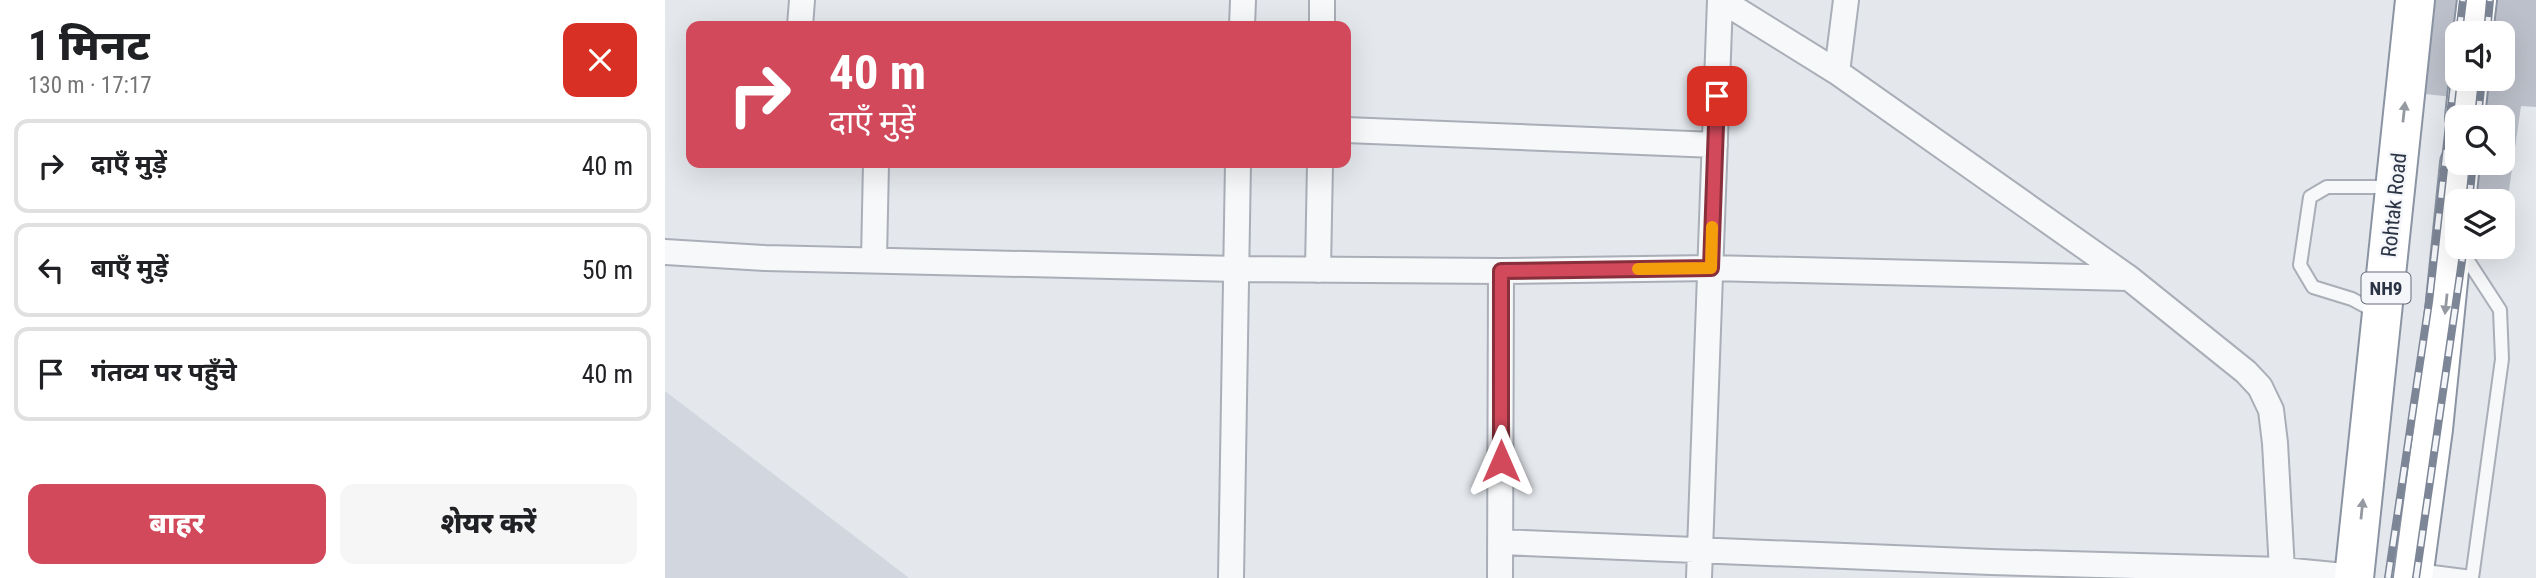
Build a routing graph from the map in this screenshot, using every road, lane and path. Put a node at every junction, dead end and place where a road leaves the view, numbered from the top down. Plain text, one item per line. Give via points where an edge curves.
1 (802, 0) edge
2 (1243, 0) edge
3 (1322, 0) edge
4 (1721, 0) edge
5 (1846, 0) edge
6 (2415, 0) edge
7 (2477, 0) edge
8 (1745, 7) edge
9 (800, 21) edge
10 (1242, 21) edge
11 (1322, 21) edge
12 (2474, 21) edge
13 (1837, 72) junction
14 (1351, 130) edge
15 (1715, 145) junction
16 (876, 168) edge
17 (1238, 168) edge
18 (1320, 168) edge
19 (2396, 187) junction
20 (665, 253) edge
21 (2454, 259) edge
22 (2467, 259) edge
23 (874, 260) junction
24 (1711, 268) junction
25 (1237, 269) junction
26 (1318, 270) junction
27 (1501, 271) junction
28 (2129, 278) junction
29 (2383, 316) junction
30 (1501, 542) junction
31 (1700, 550) junction
32 (1991, 570) edge
33 (2282, 570) junction
34 (2414, 574) edge
35 (2355, 577) edge
36 (1231, 578) edge
37 (1500, 578) edge
38 (1699, 578) edge
39 (2472, 578) edge

1 - 9 street
2 - 10 street
3 - 11 street
4 - 8 street
4 - 15 street
5 - 13 street
19 -> 6 highway, Rohtak Road / NH9
7 - 12 highway
8 - 13 street
13 - 28 street
14 - 15 street
15 - 24 street
16 - 23 street
17 - 25 street
18 - 26 street
19 - 29 highway, Rohtak Road / NH9
19 - 29 lane via 2326,187 2310,197 2300,265 2313,287 2352,299
20 - 23 street
21 -> 34 highway
22 - 39 lane via 2500,310 2502,359
23 - 25 street
24 - 27 street
24 - 28 street
24 - 31 street
25 - 26 street
25 - 36 street
26 - 27 street
27 - 30 street
28 - 33 street via 2260,387 2271,410 2276,443
35 -> 29 highway, Rohtak Road / NH9
30 - 31 street
30 - 37 street
31 - 32 street
31 - 38 street
32 - 33 street
33 - 35 street
34 - 39 lane

